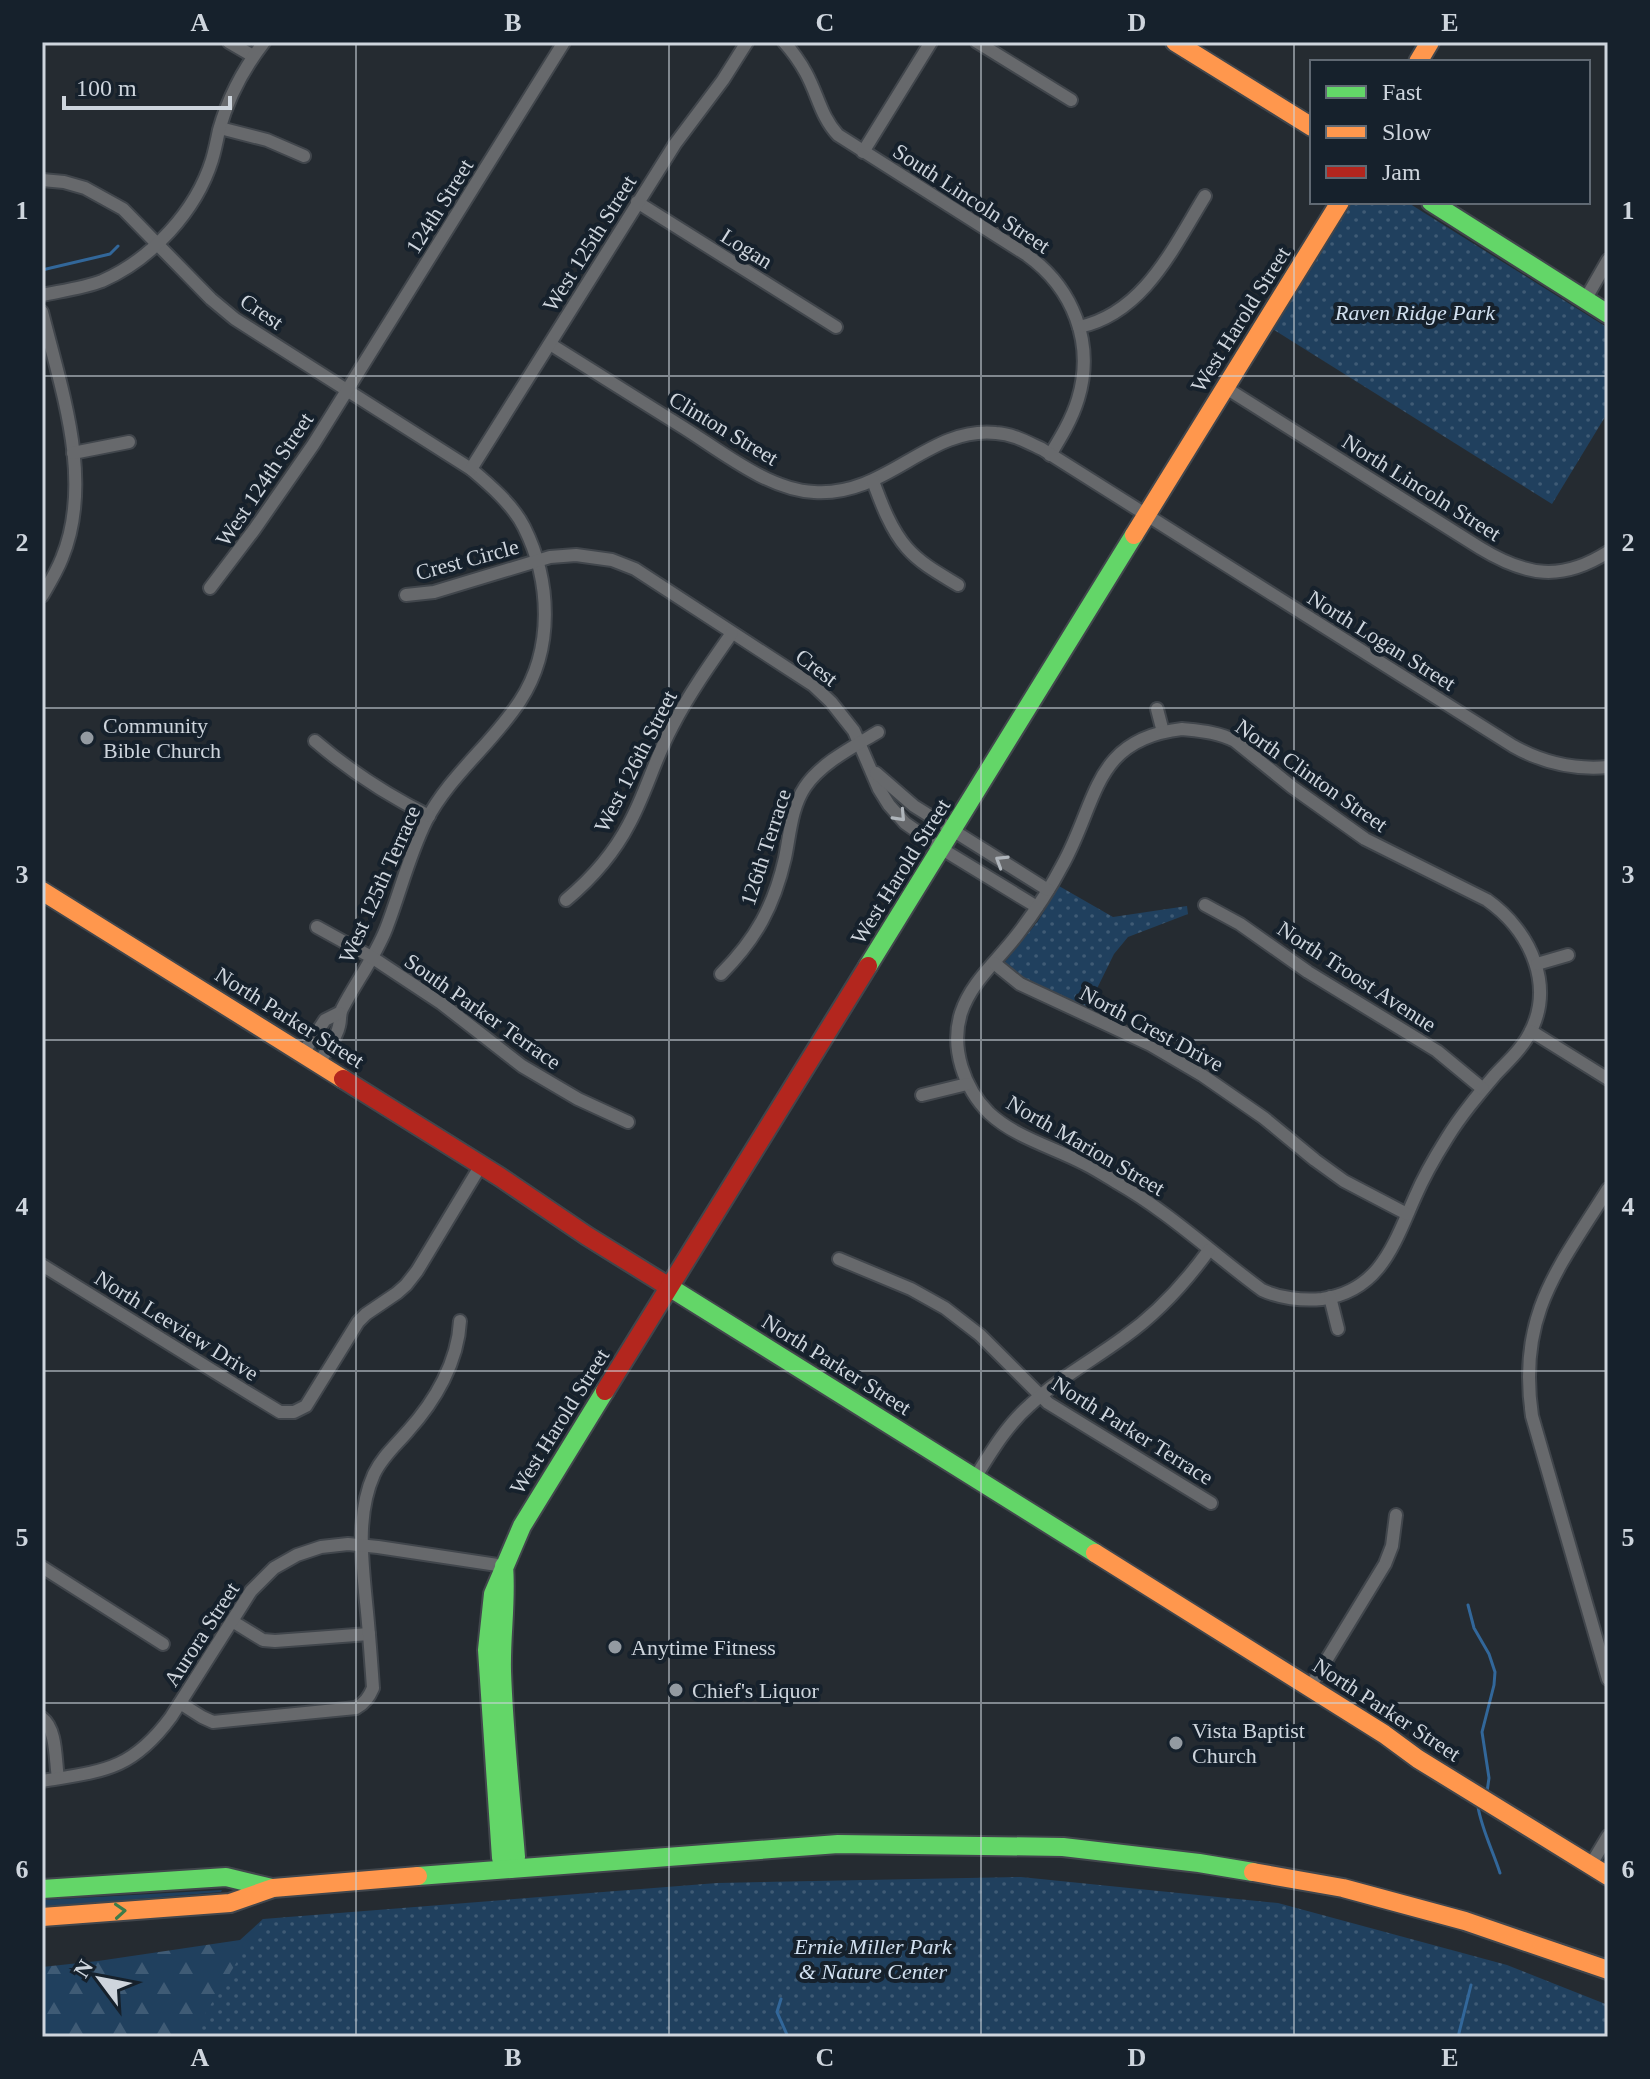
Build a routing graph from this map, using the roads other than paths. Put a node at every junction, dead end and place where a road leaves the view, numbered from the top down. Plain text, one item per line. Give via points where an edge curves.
1 (229, 42) edge
2 (264, 42) edge
3 (564, 42) edge
4 (747, 42) edge
5 (784, 42) edge
6 (931, 42) edge
7 (977, 42) edge
8 (1175, 42) edge
9 (1430, 42) edge
10 (253, 56) junction
11 (1419, 60) edge
12 (1071, 100) dead end
13 (1310, 126) edge
14 (220, 128) junction
15 (863, 152) junction
16 (304, 156) dead end
17 (42, 180) edge
18 (1205, 196) dead end
19 (637, 202) junction
20 (1339, 204) edge
21 (1434, 204) edge
22 (157, 243) junction
23 (1608, 260) edge
24 (42, 295) edge
25 (1585, 300) junction
26 (42, 312) edge
27 (1608, 314) edge
28 (836, 327) dead end
29 (1079, 327) junction
30 (550, 344) junction
31 (1226, 388) junction
32 (348, 390) junction
33 (129, 442) dead end
34 (73, 453) junction
35 (1050, 455) junction
36 (471, 469) junction
37 (873, 481) junction
38 (1147, 515) junction
39 (1608, 552) edge
40 (537, 561) junction
41 (958, 585) dead end
42 (210, 588) dead end
43 (406, 595) dead end
44 (42, 596) edge
45 (732, 633) junction
46 (1157, 709) dead end
47 (878, 732) dead end
48 (1163, 732) junction
49 (315, 741) dead end
50 (860, 744) junction
51 (1608, 767) edge
52 (872, 770) junction
53 (429, 816) junction
54 (953, 831) junction
55 (942, 849) junction
56 (1048, 890) junction
57 (42, 891) edge
58 (566, 900) dead end
59 (1205, 905) dead end
60 (1037, 907) junction
61 (317, 927) dead end
62 (1568, 955) dead end
63 (373, 958) junction
64 (994, 963) junction
65 (1537, 964) junction
66 (721, 974) dead end
67 (339, 1013) junction
68 (1531, 1031) junction
69 (311, 1058) junction
70 (1608, 1079) edge
71 (967, 1084) junction
72 (1483, 1089) junction
73 (922, 1095) dead end
74 (628, 1122) dead end
75 (481, 1165) junction
76 (1608, 1189) edge
77 (1407, 1214) junction
78 (1209, 1250) junction
79 (839, 1259) dead end
80 (42, 1265) edge
81 (671, 1288) junction
82 (1330, 1297) junction
83 (460, 1321) dead end
84 (1338, 1329) dead end
85 (1040, 1396) junction
86 (975, 1478) junction
87 (1211, 1503) dead end
88 (1396, 1515) dead end
89 (361, 1545) junction
90 (504, 1566) junction
91 (42, 1567) edge
92 (232, 1621) junction
93 (369, 1634) junction
94 (163, 1644) dead end
95 (1608, 1679) edge
96 (1310, 1687) junction
97 (180, 1703) junction
98 (42, 1718) edge
99 (58, 1778) junction
100 (42, 1781) edge
101 (1608, 1836) edge
102 (1590, 1866) junction
103 (510, 1869) junction
104 (1608, 1876) edge
105 (273, 1888) junction
106 (42, 1889) edge
107 (42, 1917) edge
108 (1608, 1970) edge

1 - 10 street
2 - 10 street
3 - 32 street, 124th Street
4 - 19 street, West 125th Street
5 - 15 street, South Lincoln Street via 806,72 830,127
6 - 15 street
7 - 12 street
8 - 13 main road
9 - 11 main road
10 - 14 street
14 - 16 street
14 - 22 street via 201,186
15 - 29 street, South Lincoln Street via 1044,268 1063,291
17 - 22 street, Crest via 104,197
18 - 29 street via 1141,292 1109,317
19 - 28 street, Logan
19 - 30 street, West 125th Street
20 - 31 main road, West Harold Street
21 - 25 main road
22 - 24 street via 100,282
22 - 32 street, Crest via 235,319
23 - 25 street
25 - 27 main road
26 - 34 street
29 - 35 street, South Lincoln Street via 1084,369 1079,396
30 - 36 street, West 125th Street
30 - 37 street, Clinton Street via 773,482 837,492
31 - 38 main road, West Harold Street
31 - 39 street, North Lincoln Street via 1513,566 1558,571
32 - 36 street, Crest
32 - 42 street, West 124th Street via 279,496
33 - 34 street
34 - 44 street via 75,499 69,535
35 - 37 street, Clinton Street via 1018,437 965,435 942,442
35 - 38 street, Clinton Street
36 - 40 street, West 125th Terrace via 523,525
37 - 41 street via 898,537
38 - 51 street, North Logan Street via 1513,746 1565,766
38 - 54 main road, West Harold Street
40 - 43 street, Crest Circle via 434,592
40 - 45 street, Crest via 576,555 612,560 635,569
40 - 53 street, West 125th Terrace via 545,614 542,645 528,687
45 - 50 street, Crest via 813,685
45 - 58 street, West 126th Street via 672,727 629,824 602,864
46 - 48 street
47 - 50 street, 126th Terrace
48 - 56 street via 1141,738 1106,768
48 - 65 street, North Clinton Street via 1210,732 1235,741 1365,839 1499,909 1518,928
49 - 53 street via 378,789
50 - 52 street, Crest
50 - 66 street, 126th Terrace via 806,786 767,912 742,953
52 - 54 street, Crest
52 -> 55 street, Crest via 889,805
53 - 63 street, West 125th Terrace
54 - 55 main road, West Harold Street
56 -> 54 street
55 - 60 street
55 - 81 main road, West Harold Street
56 - 60 street
57 - 69 main road, North Parker Street
59 - 72 street, North Troost Avenue via 1437,1051
60 - 64 street
61 - 63 street, South Parker Terrace
62 - 65 street
63 - 67 street, West 125th Terrace
63 - 74 street, South Parker Terrace via 522,1066
64 - 71 street via 960,1016 959,1051
64 - 77 street, North Crest Drive via 1020,984 1151,1045 1202,1075 1344,1181
65 - 68 street via 1538,1009
67 - 69 street, West 125th Terrace via 339,1028
67 - 69 street, West 125th Terrace via 325,1020
68 - 70 street
68 - 72 street
69 - 75 main road, North Parker Street
71 - 73 street
71 - 78 street, North Marion Street via 1002,1123 1119,1183
72 - 77 street via 1439,1150
75 - 80 street, North Leeview Drive via 417,1271 358,1322 315,1394 294,1412 280,1412
75 - 81 main road, North Parker Street
76 - 95 street via 1549,1284 1528,1362 1532,1416
77 - 82 street via 1393,1249 1375,1273 1349,1292
78 - 82 street, North Marion Street via 1269,1293 1310,1300
78 - 85 street via 1157,1311
79 - 85 street, North Parker Terrace via 922,1295 958,1317
81 - 86 main road, North Parker Street
81 - 90 main road, West Harold Street via 529,1514
82 - 84 street
83 - 89 street via 444,1379 375,1473
85 - 86 street via 1018,1416
85 - 87 street, North Parker Terrace
86 - 96 main road, North Parker Street
88 - 96 street via 1385,1564
89 - 90 street, Aurora Street
89 - 92 street, Aurora Street via 321,1547 274,1568
89 - 93 street
90 - 103 main road, West Harold Street via 493,1594 487,1650 501,1858
91 - 94 street
92 - 93 street via 263,1640
92 - 97 street, Aurora Street
93 - 97 street via 373,1688 356,1708 213,1722
96 - 102 main road, North Parker Street
97 - 99 street, Aurora Street via 157,1737 118,1765
98 - 99 street via 51,1729
99 - 100 street, Aurora Street
101 - 102 street
102 - 104 main road, North Parker Street
103 - 105 main road
103 - 108 main road via 838,1844 1063,1847 1343,1888 1510,1935
105 - 106 main road via 226,1877
107 -> 105 main road via 230,1903

